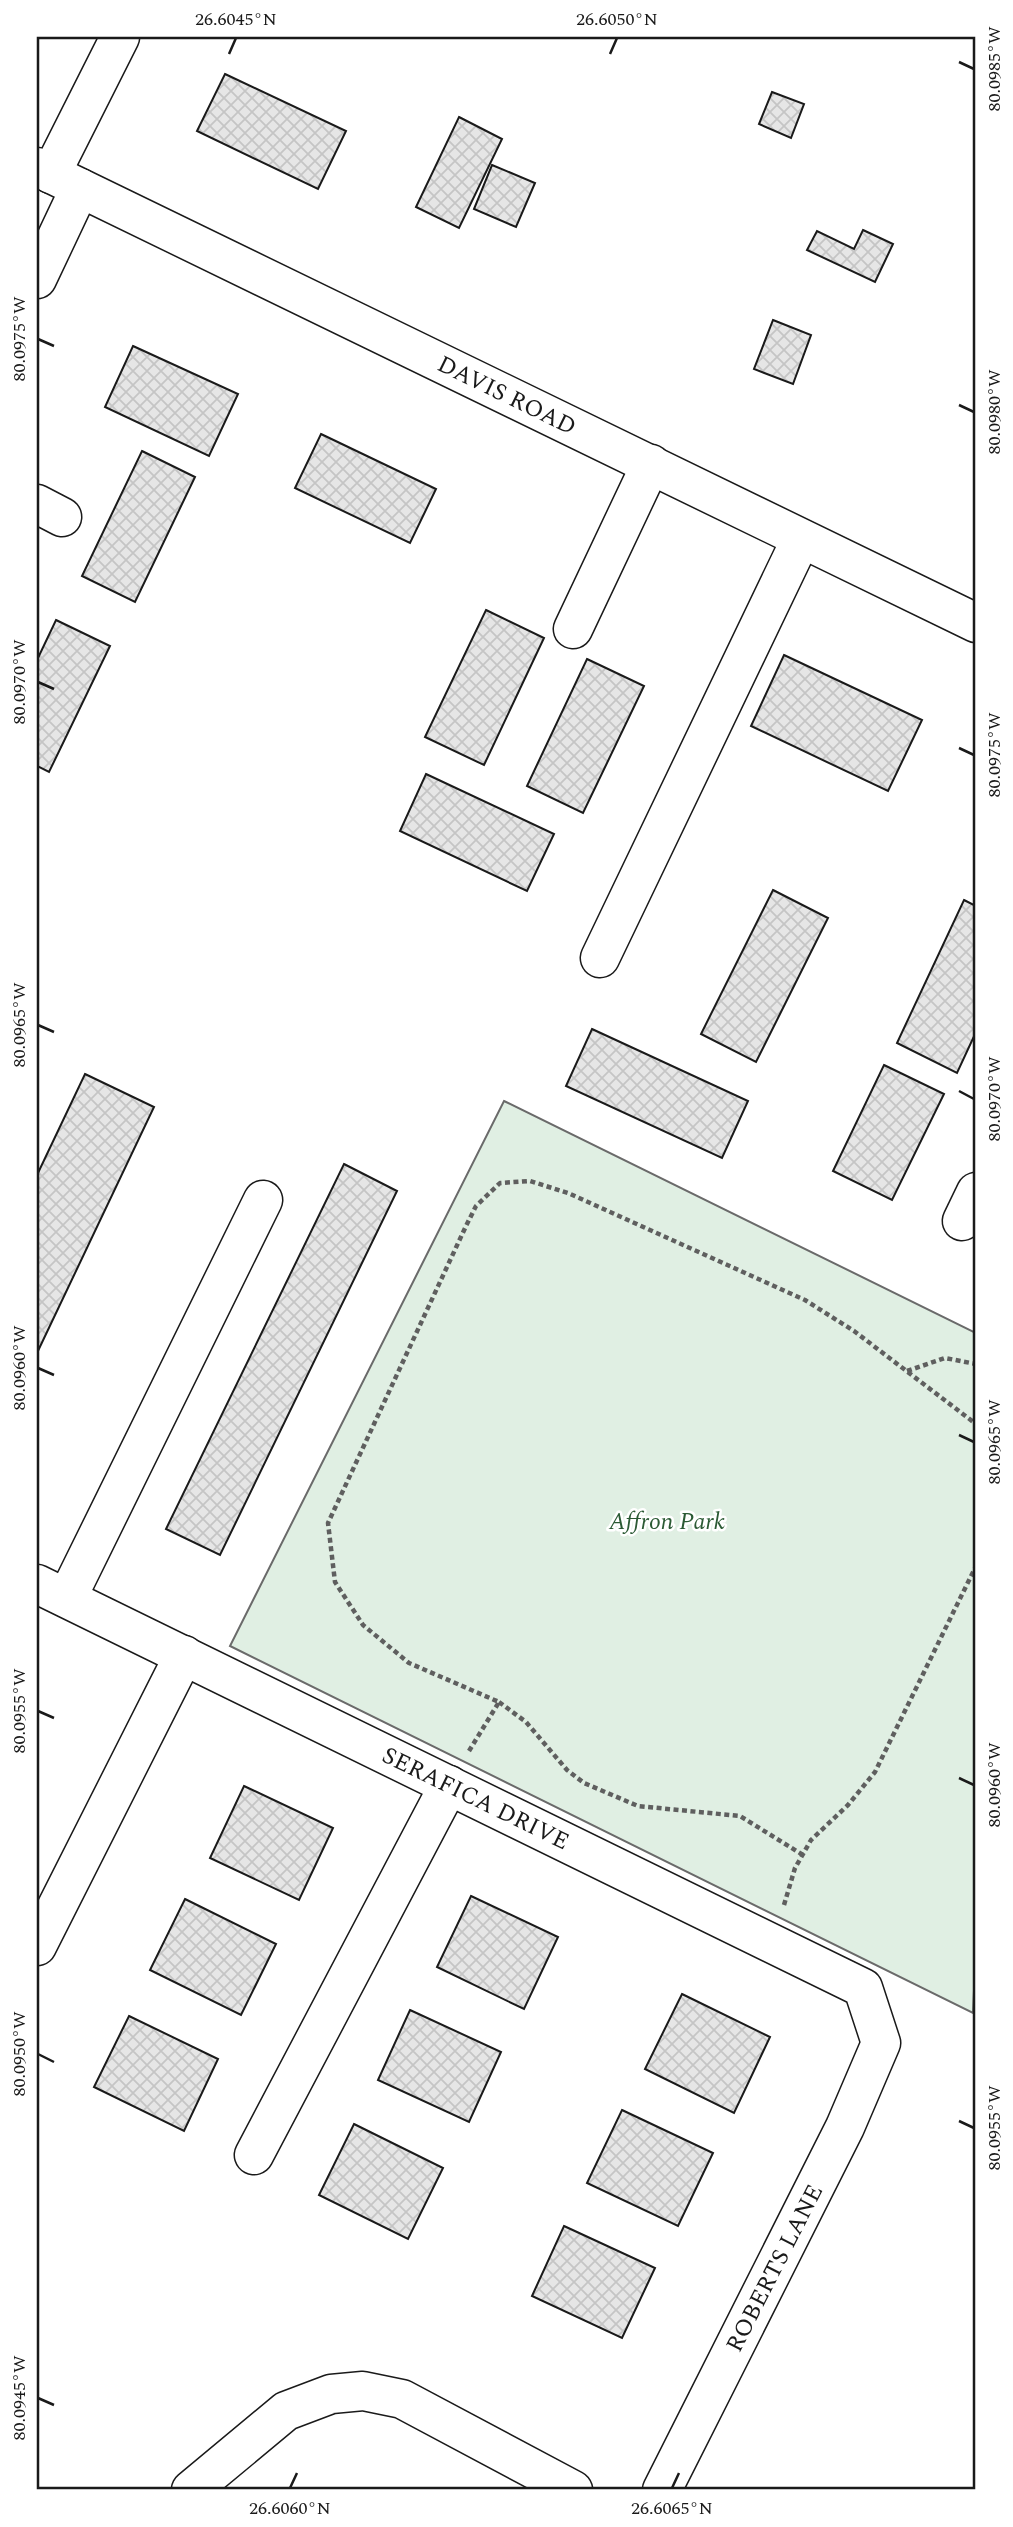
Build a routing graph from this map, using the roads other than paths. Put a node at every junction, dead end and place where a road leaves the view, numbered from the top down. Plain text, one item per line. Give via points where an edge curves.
1 (120, 37) edge
2 (56, 177) edge
3 (37, 279) edge
4 (651, 464) junction
5 (802, 539) junction
6 (976, 623) edge
7 (573, 629) dead end
8 (600, 958) dead end
9 (263, 1200) dead end
10 (52, 1591) edge
11 (184, 1655) junction
12 (449, 1785) junction
13 (37, 1946) edge
14 (881, 2043) joint
15 (254, 2155) dead end
16 (191, 2490) edge
17 (573, 2490) edge
18 (662, 2490) edge

1 - 2 street
2 - 3 street
2 - 4 street, DAVIS ROAD
4 - 5 street, DAVIS ROAD
4 - 7 street
5 - 6 street, DAVIS ROAD
5 - 8 street
9 - 10 street
10 - 11 street, SERAFICA DRIVE
11 - 12 street, SERAFICA DRIVE
11 - 13 street
12 - 14 street, SERAFICA DRIVE via 863,1988
12 - 15 street
14 - 18 street, ROBERTS LANE via 845,2127
16 - 17 street via 286,2411 331,2394 363,2391 402,2399

